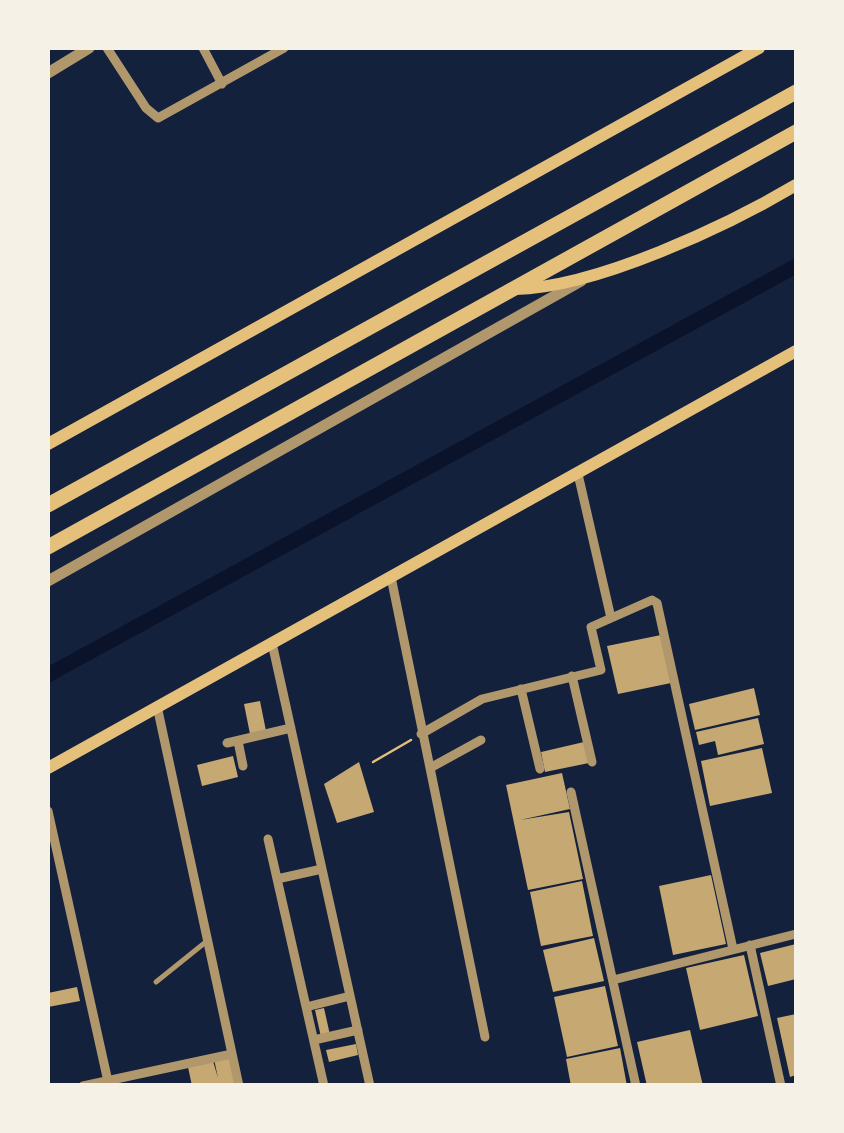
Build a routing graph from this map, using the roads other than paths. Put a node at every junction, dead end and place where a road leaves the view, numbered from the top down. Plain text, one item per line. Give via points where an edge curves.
1 (89, 48) edge
2 (107, 48) edge
3 (202, 48) edge
4 (284, 48) edge
5 (758, 48) edge
6 (48, 71) edge
7 (222, 84) junction
8 (796, 92) edge
9 (796, 132) edge
10 (796, 185) edge
11 (581, 281) junction
12 (514, 289) junction
13 (796, 351) edge
14 (48, 444) edge
15 (578, 474) junction
16 (48, 506) edge
17 (48, 547) edge
18 (391, 577) junction
19 (48, 580) edge
20 (610, 618) junction
21 (272, 644) junction
22 (572, 676) junction
23 (521, 689) junction
24 (157, 706) junction
25 (291, 728) junction
26 (421, 734) junction
27 (481, 740) dead end
28 (592, 762) dead end
29 (243, 766) dead end
30 (48, 768) edge
31 (430, 768) junction
32 (540, 769) dead end
33 (571, 792) dead end
34 (48, 810) edge
35 (268, 838) dead end
36 (322, 868) junction
37 (277, 878) junction
38 (796, 934) edge
39 (209, 939) junction
40 (750, 944) junction
41 (732, 949) junction
42 (612, 980) junction
43 (156, 982) dead end
44 (350, 996) junction
45 (306, 1007) junction
46 (358, 1030) junction
47 (484, 1038) dead end
48 (314, 1040) junction
49 (232, 1054) junction
50 (108, 1083) edge
51 (83, 1086) edge
52 (239, 1086) edge
53 (324, 1086) edge
54 (370, 1086) edge
55 (636, 1086) edge
56 (781, 1086) edge

1 - 6 street
2 - 7 street via 158,118
3 - 7 street
4 - 7 street
5 - 14 main road
8 - 16 highway
9 - 12 highway
10 - 11 main road via 759,207
11 - 12 main road
11 - 19 street
12 - 17 highway
13 - 15 main road
15 - 18 main road
15 - 20 street
18 - 21 main road
18 - 26 street
20 - 22 street via 591,627 601,670
20 - 41 street via 647,600 657,603
21 - 24 main road
21 - 25 street
22 - 23 street
22 - 28 street
23 - 26 street via 482,700
23 - 32 street
24 - 30 main road
24 - 39 street
25 - 29 street via 232,742
25 - 36 street
26 - 31 street
27 - 31 street
31 - 47 street
33 - 42 street
34 - 50 street
35 - 37 street
36 - 37 street
36 - 44 street
37 - 45 street
38 - 40 street
39 - 43 lane
39 - 49 street
40 - 41 street
40 - 56 street
41 - 42 street
42 - 55 street
44 - 45 street
44 - 46 street
45 - 48 street
46 - 48 street
46 - 54 street
48 - 53 street
49 - 50 street
49 - 52 street
50 - 51 street

